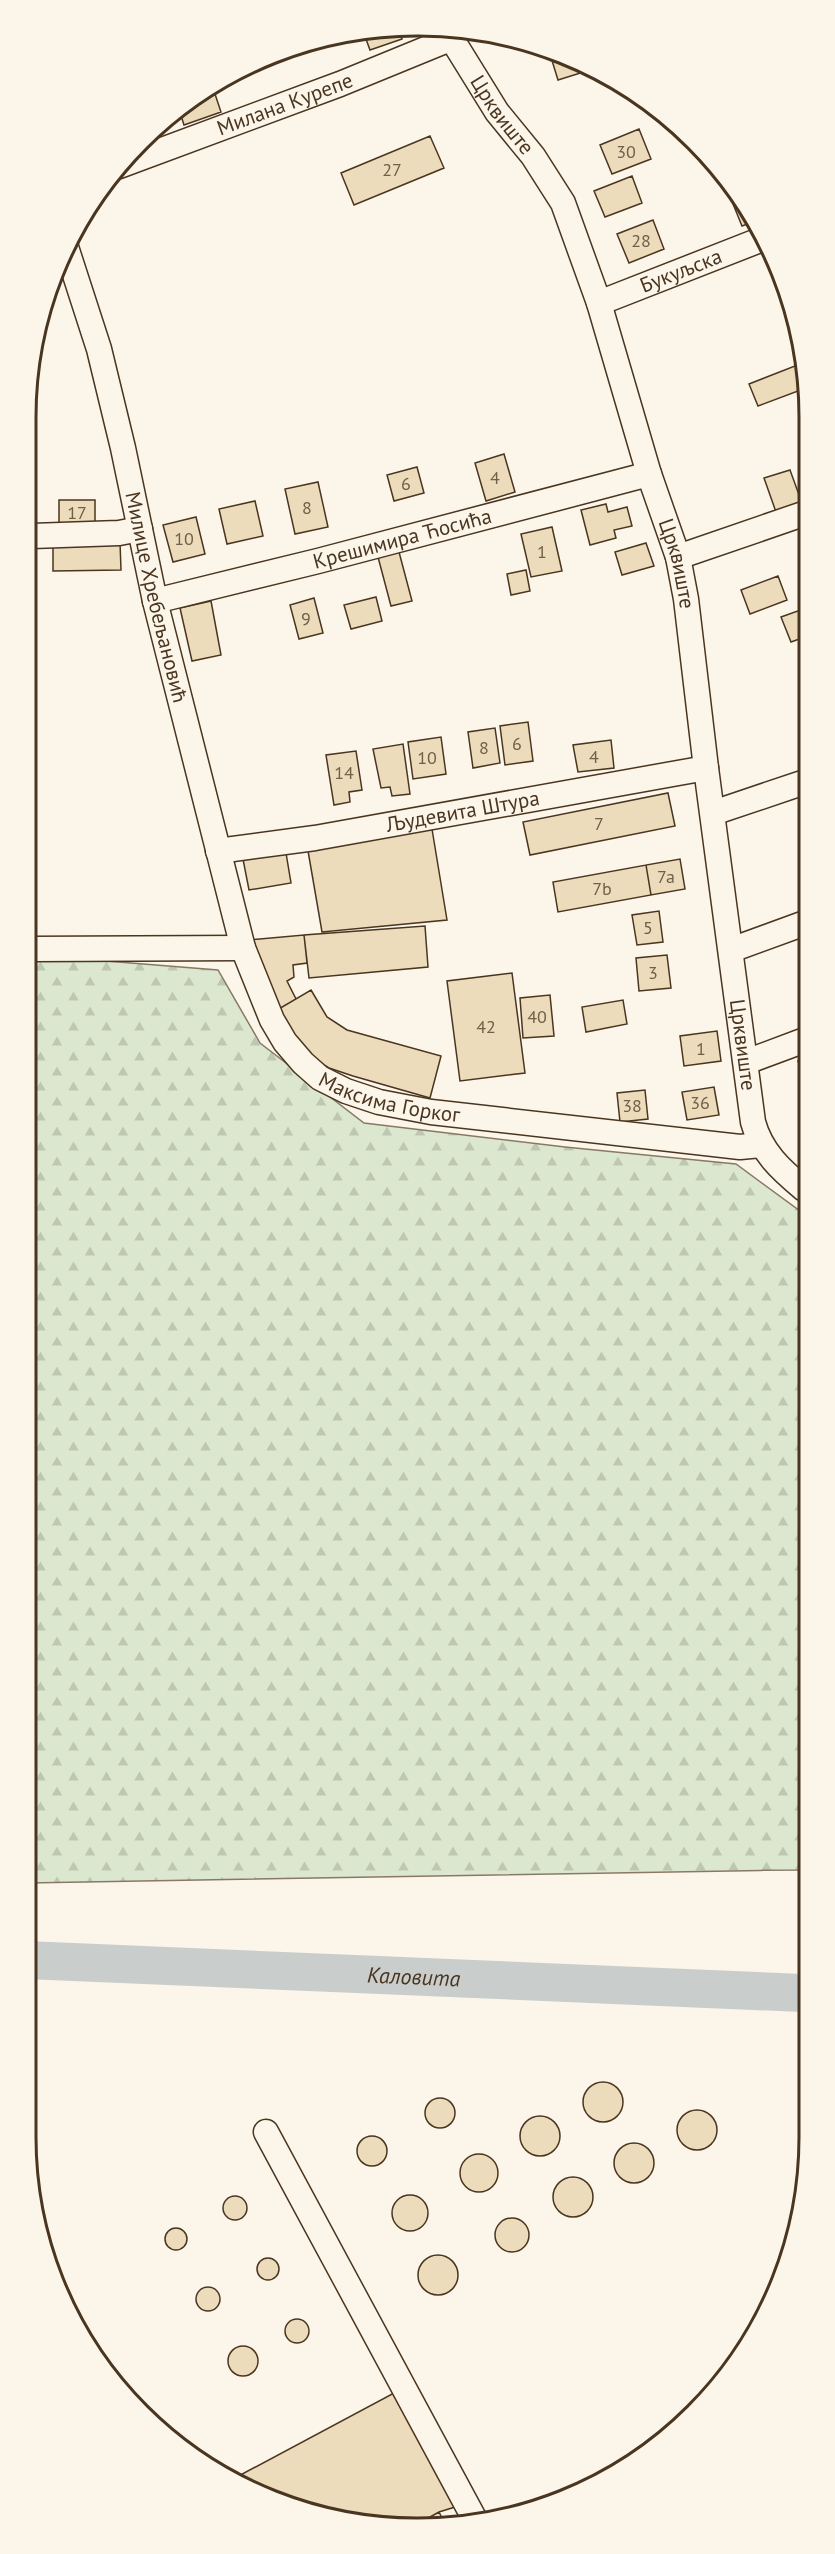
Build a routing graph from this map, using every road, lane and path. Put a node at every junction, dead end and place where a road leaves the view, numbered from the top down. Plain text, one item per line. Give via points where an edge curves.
1 (442, 37) edge
2 (450, 38) edge
3 (137, 159) edge
4 (756, 242) edge
5 (70, 260) edge
6 (598, 303) junction
7 (649, 474) junction
8 (799, 515) edge
9 (140, 529) junction
10 (36, 536) edge
11 (678, 557) junction
12 (155, 601) junction
13 (706, 768) junction
14 (799, 784) edge
15 (713, 813) junction
16 (218, 851) junction
17 (799, 925) edge
18 (36, 948) edge
19 (243, 948) junction
20 (731, 950) junction
21 (799, 1042) edge
22 (746, 1062) junction
23 (761, 1145) junction
24 (799, 1186) edge
25 (266, 2132) dead end
26 (472, 2514) edge

1 - 3 street, Милана Курепе via 340,84
2 - 6 street, Црквиште via 497,112 555,188
4 - 6 street, Букуљска
5 - 9 street, Милице Хребељановић via 99,349
6 - 7 street, Црквиште
7 - 11 street, Црквиште
7 - 12 street, Крешимира Ћосића
8 - 11 street
9 - 10 street
9 - 12 street, Милице Хребељановић
11 - 13 street, Црквиште
12 - 16 street, Милице Хребељановић
13 - 15 street, Црквиште
13 - 16 street, Људевита Штура via 315,838
14 - 15 street
15 - 20 street, Црквиште
16 - 19 street, Милице Хребељановић
17 - 20 street
18 - 19 street
19 - 23 street, Максима Горког via 285,1042 320,1078 346,1091 431,1112 741,1147
20 - 22 street, Црквиште
21 - 22 street
22 - 23 street, Црквиште via 753,1122
23 - 24 street
25 - 26 street

